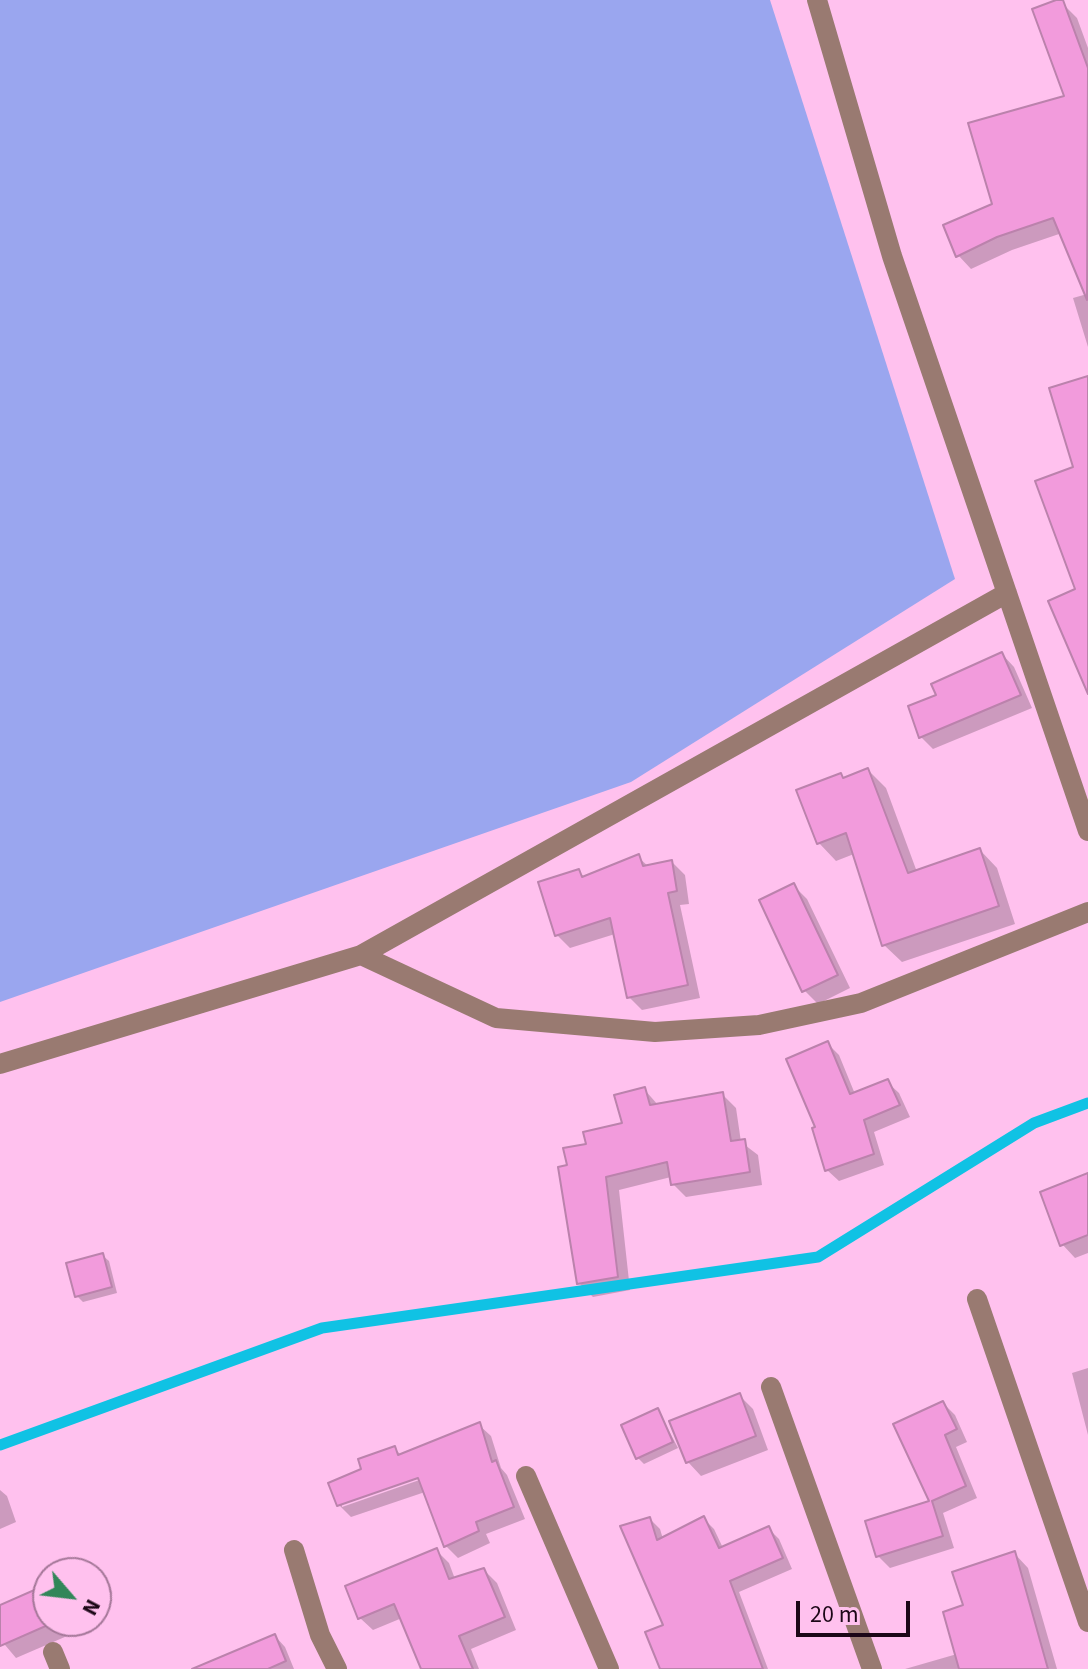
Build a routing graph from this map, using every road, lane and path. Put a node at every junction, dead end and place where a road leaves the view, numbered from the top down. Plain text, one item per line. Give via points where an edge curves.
1 (817, 0) edge
2 (1007, 593) junction
3 (1088, 831) edge
4 (1088, 912) edge
5 (361, 955) junction
6 (0, 1064) edge
7 (977, 1299) dead end
8 (771, 1387) dead end
9 (526, 1476) dead end
10 (294, 1550) dead end
11 (1088, 1622) edge
12 (337, 1669) edge
13 (609, 1669) edge
14 (872, 1669) edge

1 - 2 street via 892,256
2 - 3 street
2 - 5 street
4 - 5 street via 861,1003 759,1025 655,1032 496,1018
5 - 6 street
7 - 11 street
8 - 14 street
9 - 13 street
10 - 12 street via 320,1635

